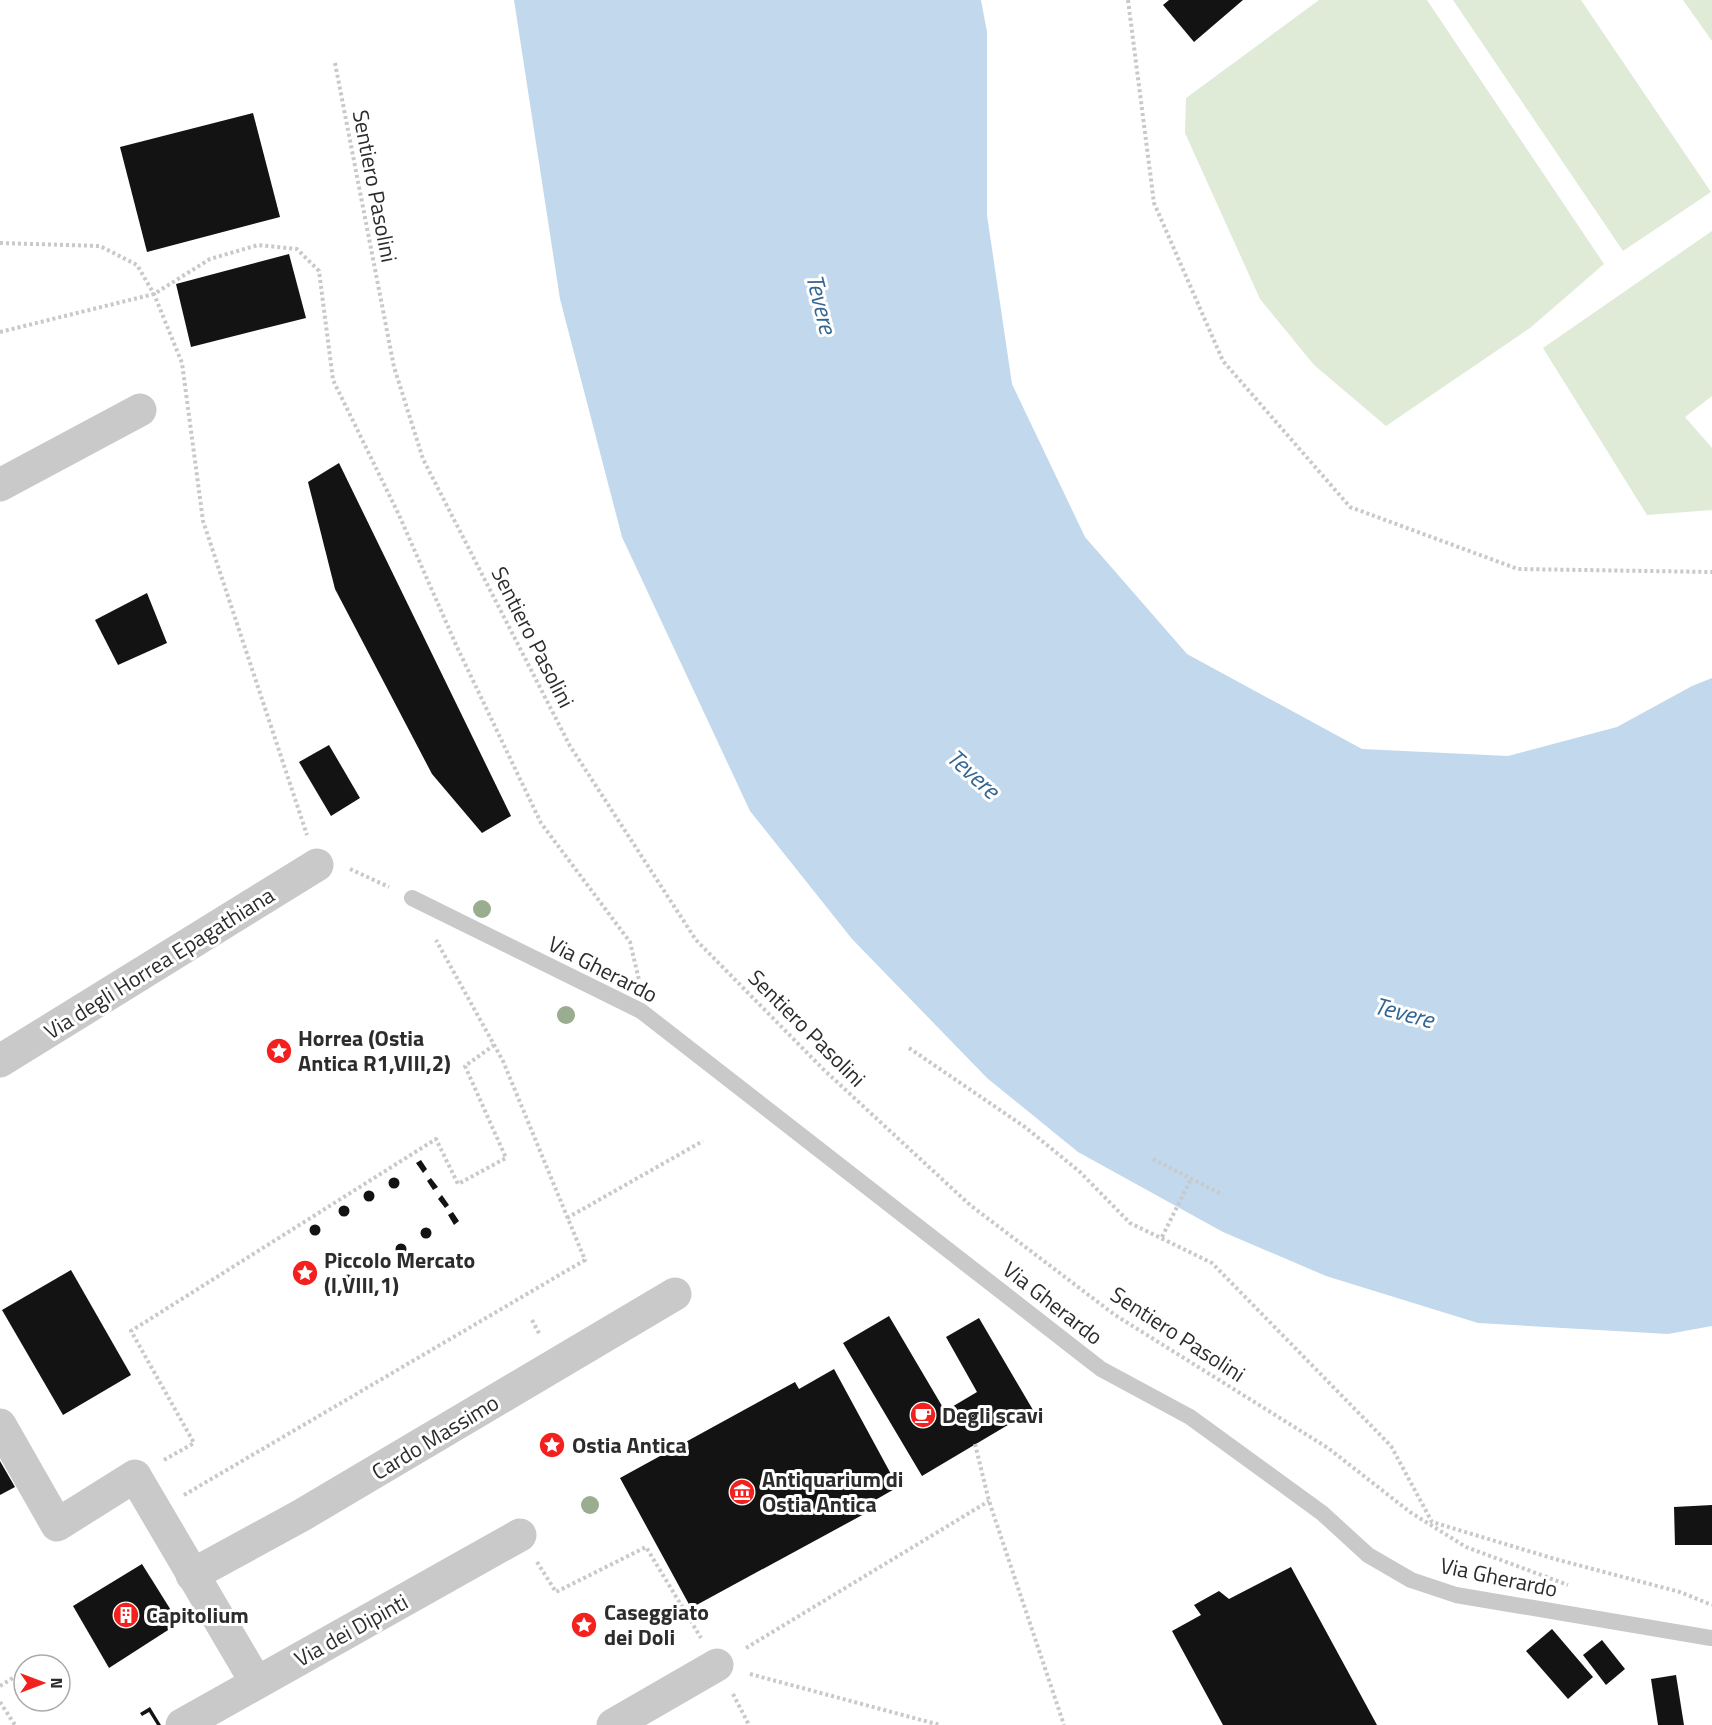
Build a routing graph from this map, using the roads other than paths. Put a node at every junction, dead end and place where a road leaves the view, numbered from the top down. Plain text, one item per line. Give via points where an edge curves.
1 (140, 410) dead end
2 (0, 485) edge
3 (317, 865) road end
4 (412, 898) road end
5 (0, 1060) edge
6 (675, 1294) dead end
7 (0, 1425) edge
8 (520, 1535) road end
9 (192, 1575) junction
10 (1711, 1638) edge
11 (717, 1665) road end
12 (256, 1682) junction
13 (183, 1725) edge
14 (613, 1725) edge

1 - 2 street
3 - 5 street, Via degli Horrea Epagathiana
4 - 10 lane, Via Gherardo via 640,1011 1101,1369 1190,1417 1322,1513 1368,1555 1411,1580 1456,1595
6 - 9 street, Cardo Massimo via 302,1515
7 - 9 street via 57,1525 135,1476
8 - 12 street, Via dei Dipinti
9 - 12 street
11 - 14 street
12 - 13 street, Via dei Dipinti

